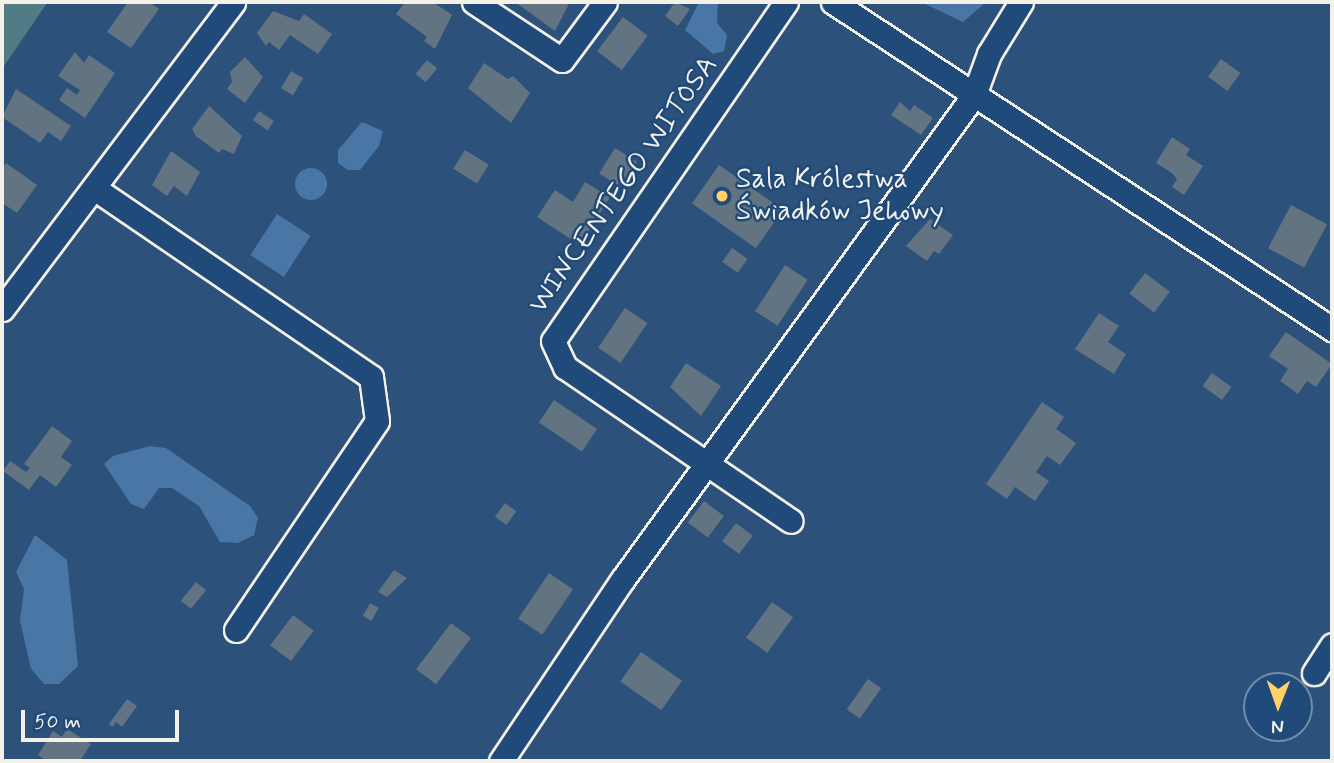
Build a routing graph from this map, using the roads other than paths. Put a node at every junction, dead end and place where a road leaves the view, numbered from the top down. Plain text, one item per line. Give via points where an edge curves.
1 (233, 2) edge
2 (474, 2) edge
3 (605, 2) edge
4 (786, 2) edge
5 (833, 2) edge
6 (1021, 2) edge
7 (974, 94) junction
8 (94, 188) junction
9 (2, 309) edge
10 (1332, 329) edge
11 (706, 464) junction
12 (791, 521) dead end
13 (236, 630) dead end
14 (1332, 645) edge
15 (1314, 673) dead end
16 (501, 761) edge

1 - 8 street
2 - 3 street via 562,60
4 - 11 street, WINCENTEGO WITOSA via 553,341 565,367
5 - 7 street
6 - 7 street via 989,54
7 - 10 street
7 - 11 street
8 - 9 street
8 - 13 street via 371,377 377,421
11 - 12 street, WINCENTEGO WITOSA
11 - 16 street
14 - 15 street

